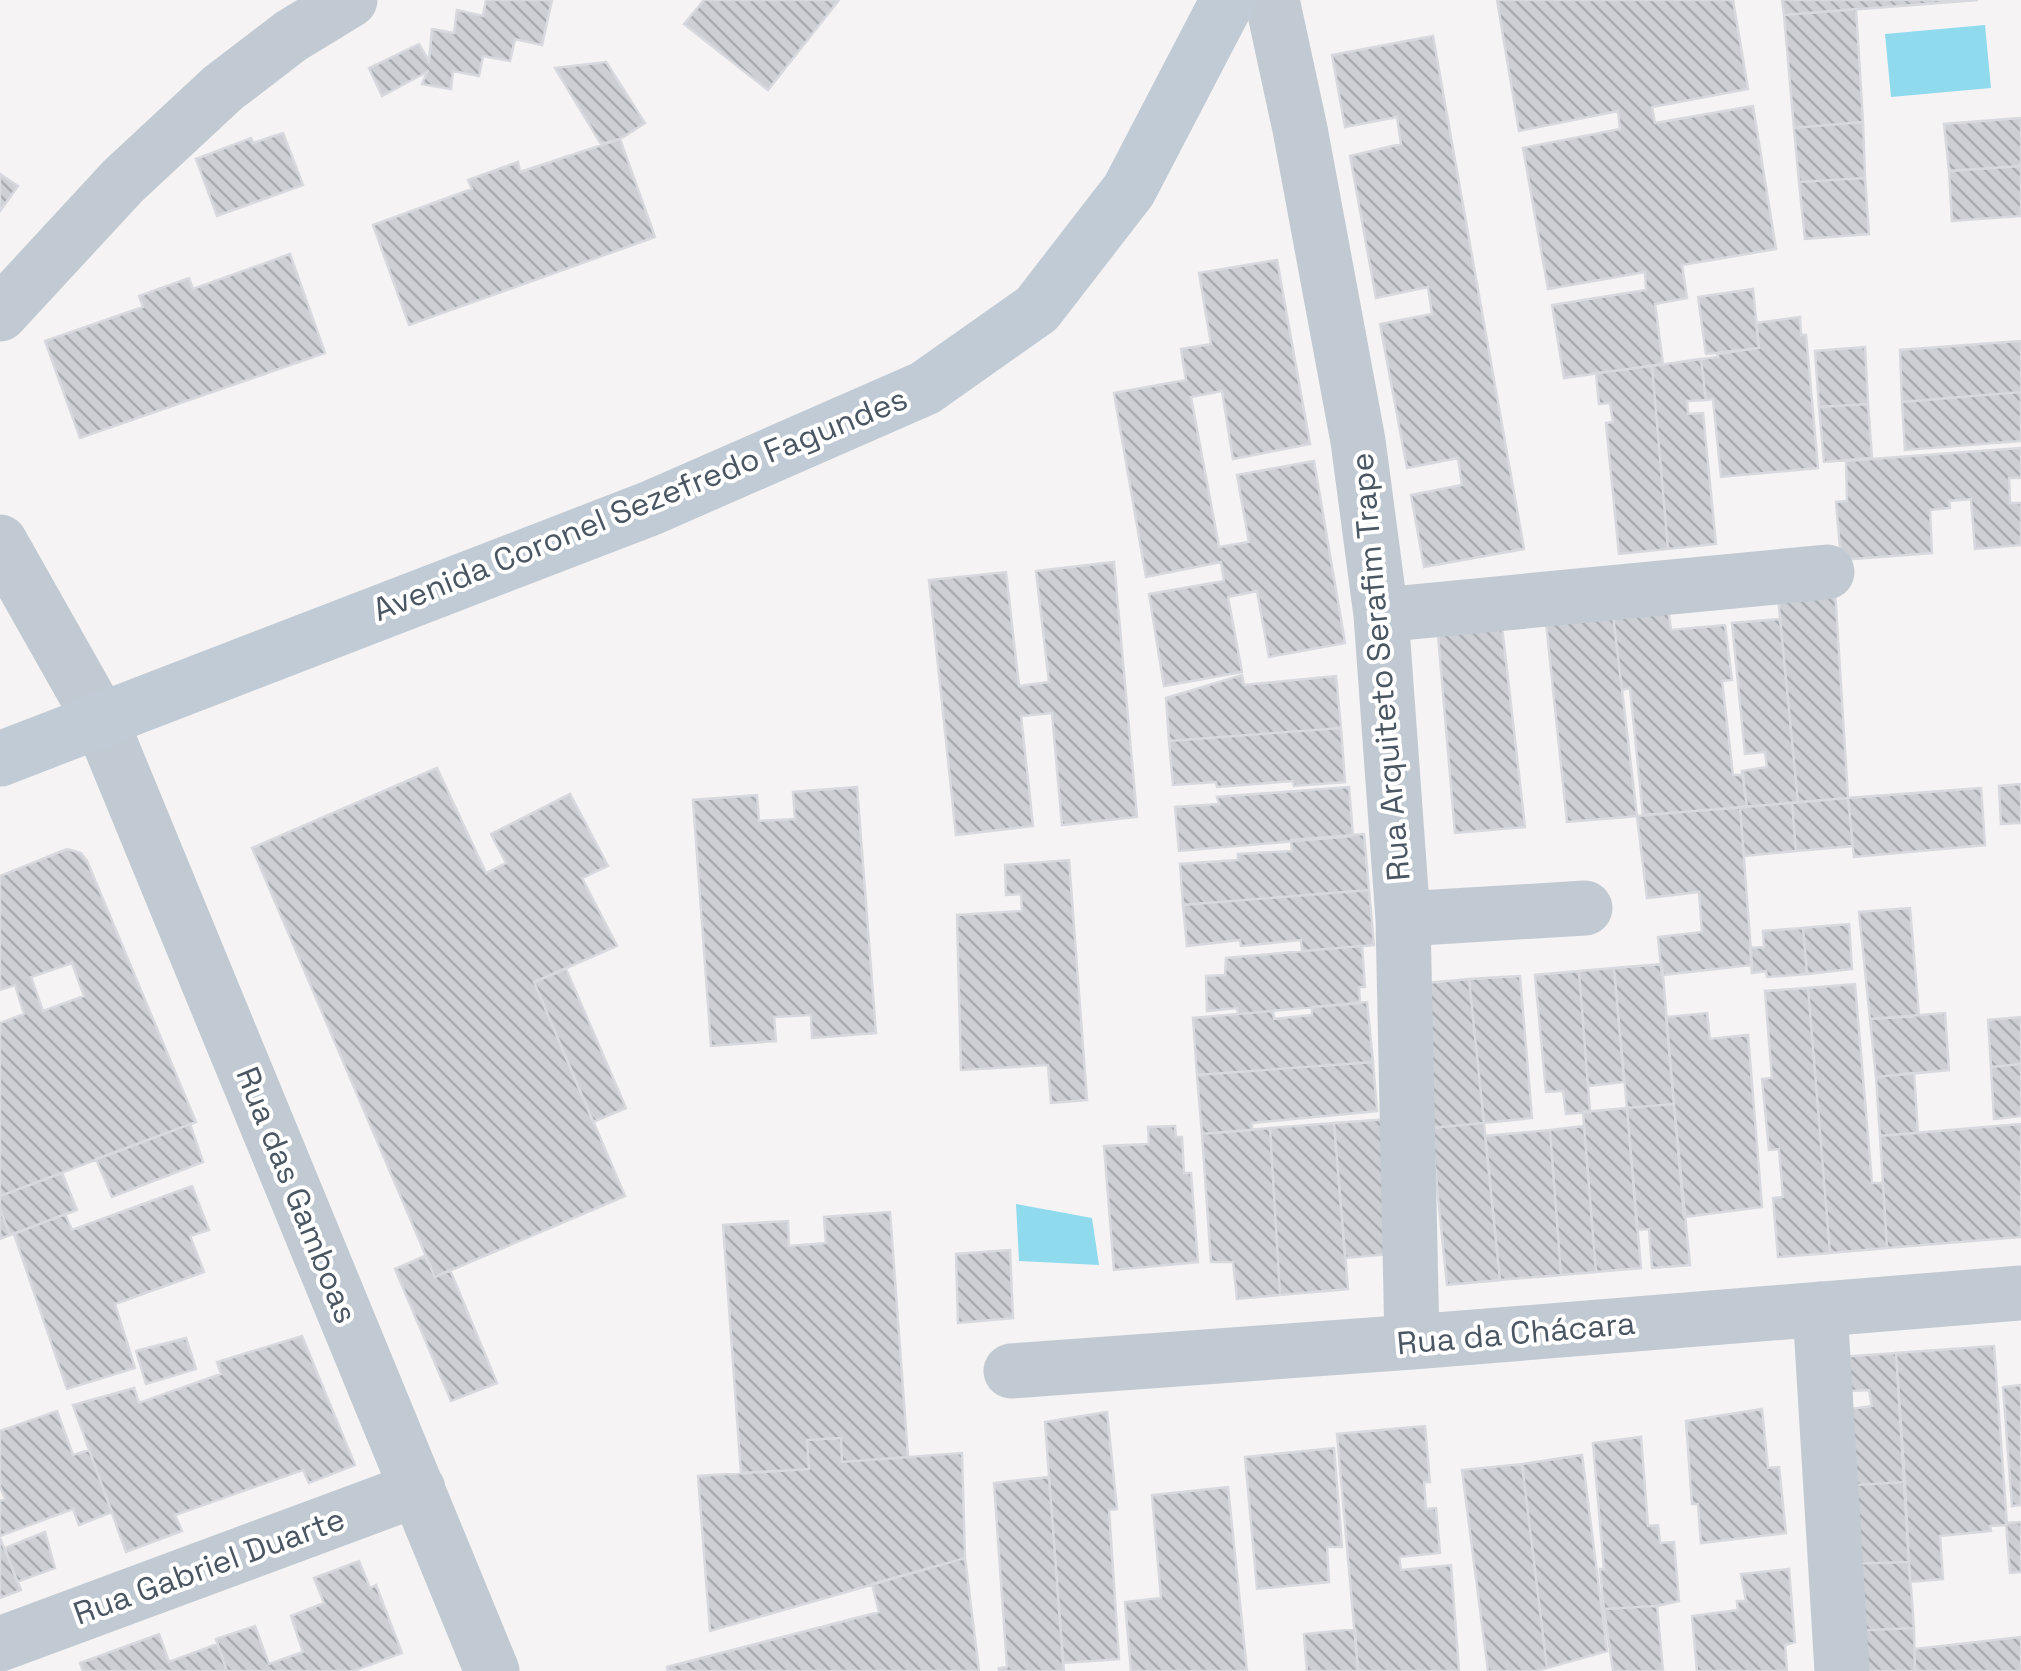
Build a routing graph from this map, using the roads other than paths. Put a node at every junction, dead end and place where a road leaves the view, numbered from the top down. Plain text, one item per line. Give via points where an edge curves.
1 (350, 0) edge
2 (1228, 0) edge
3 (1272, 0) edge
4 (0, 314) edge
5 (0, 542) edge
6 (1827, 572) dead end
7 (1380, 615) junction
8 (100, 719) junction
9 (0, 759) edge
10 (1586, 908) dead end
11 (1403, 919) junction
12 (2021, 1292) edge
13 (1820, 1309) junction
14 (1412, 1342) junction
15 (1011, 1371) dead end
16 (418, 1489) junction
17 (19, 1650) edge
18 (492, 1671) edge
19 (1842, 1671) edge

1 - 4 street via 223,88 123,182
2 - 8 main road, Avenida Coronel Sezefredo Fagundes via 1129,190 1037,310 925,388 651,508
3 - 7 street, Rua Arquiteto Serafim Trape via 1358,441
5 - 8 street, Rua das Gamboas
6 - 7 street
7 - 11 street, Rua Arquiteto Serafim Trape
8 - 9 main road, Avenida Coronel Sezefredo Fagundes
8 - 16 street, Rua das Gamboas
10 - 11 street, Rua Arquiteto Serafim Trape
11 - 14 street
12 - 13 street, Rua da Chácara
13 - 14 street, Rua da Chácara
13 - 19 street
14 - 15 street, Rua da Chácara
16 - 17 street, Rua Gabriel Duarte
16 - 18 street, Rua das Gamboas

